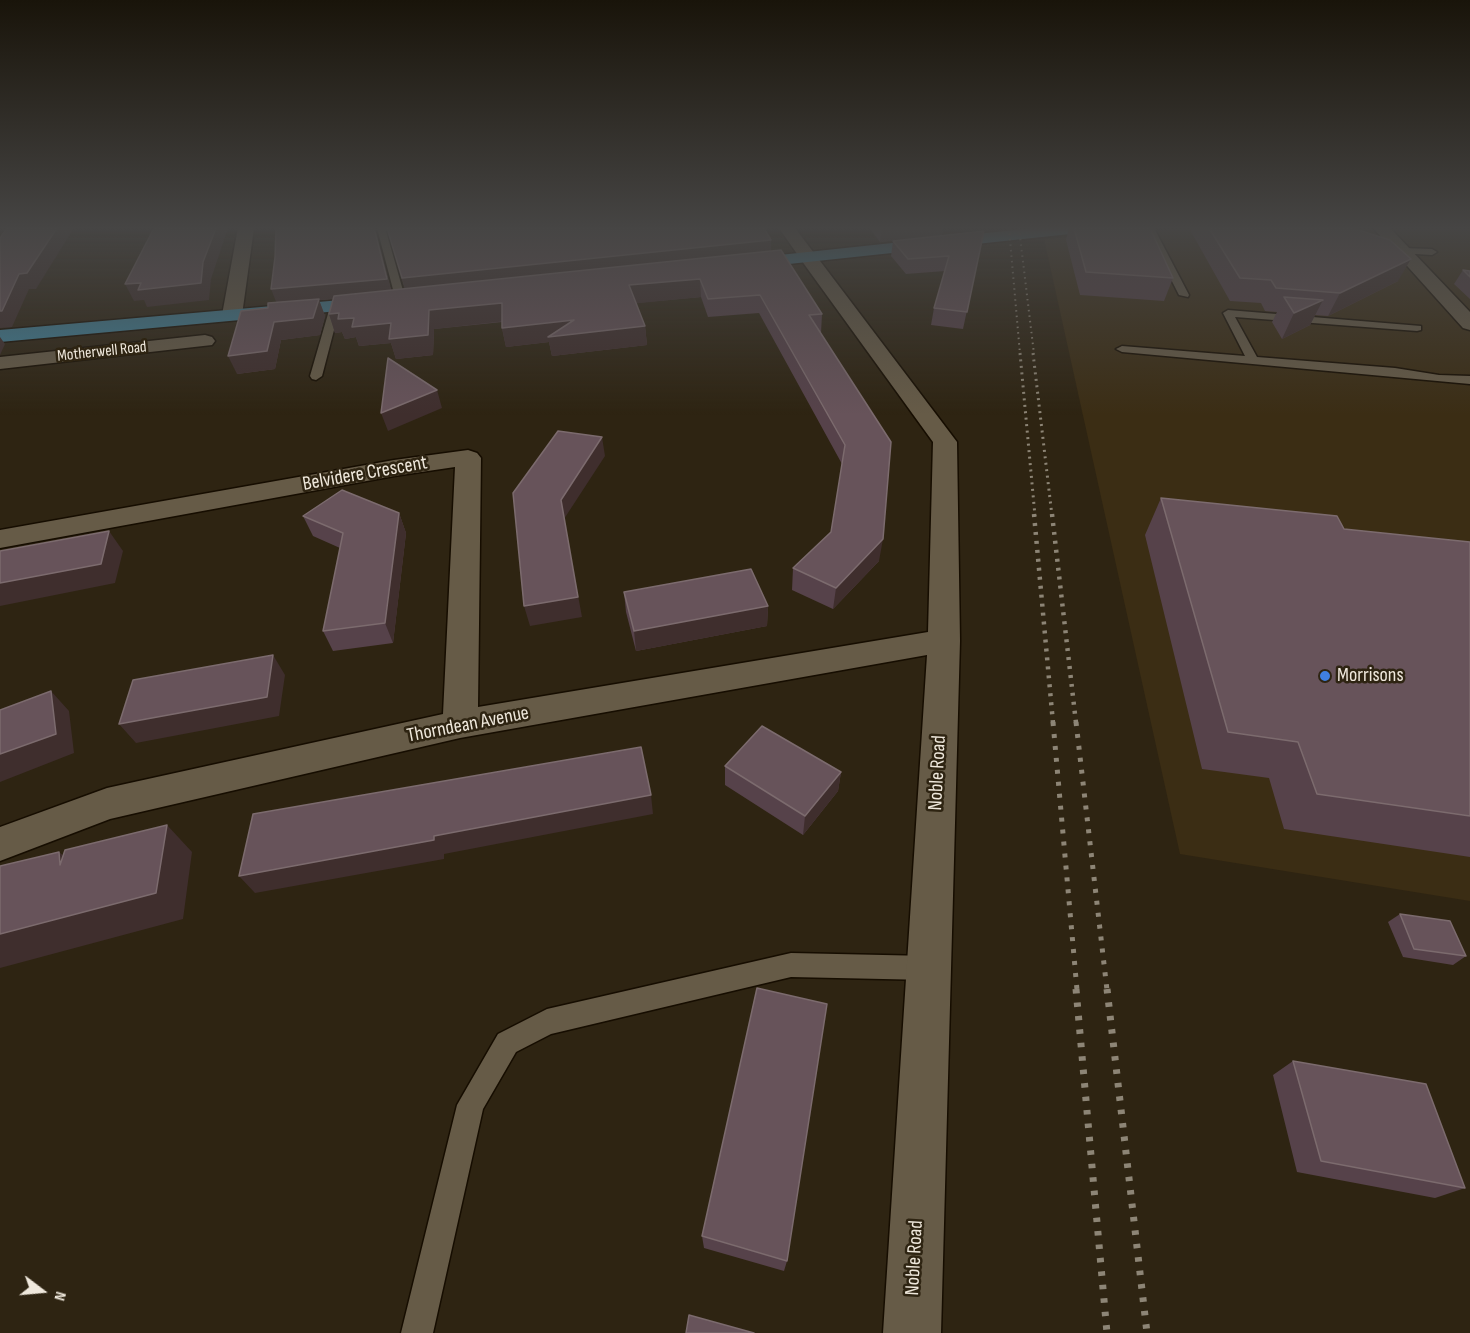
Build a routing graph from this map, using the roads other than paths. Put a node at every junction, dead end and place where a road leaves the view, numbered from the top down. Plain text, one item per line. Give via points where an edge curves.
1 (236, 290) edge
2 (398, 290) edge
3 (833, 290) edge
4 (1181, 290) edge
5 (1439, 290) edge
6 (1184, 295) dead end
7 (425, 299) edge
8 (401, 301) junction
9 (335, 307) junction
10 (232, 315) junction
11 (1470, 324) edge
12 (1417, 328) dead end
13 (0, 336) edge
14 (205, 340) dead end
15 (1122, 349) dead end
16 (1252, 359) junction
17 (0, 363) edge
18 (316, 376) dead end
19 (1470, 380) edge
20 (0, 539) edge
21 (944, 641) junction
22 (460, 724) junction
23 (0, 844) edge
24 (929, 968) junction
25 (417, 1333) edge
26 (912, 1333) edge

1 - 10 street
2 - 8 lane
3 - 21 street, Noble Road via 945,442
4 - 6 lane
5 - 11 street
7 - 8 main road, Motherwell Road
8 - 9 main road, Motherwell Road
9 - 10 main road, Motherwell Road
9 - 18 lane
10 - 13 main road, Motherwell Road
12 - 16 lane via 1228,313
14 - 17 street, Motherwell Road
15 - 16 lane
16 - 19 lane
20 - 22 street, Belvidere Crescent via 468,458
21 - 22 street, Thorndean Avenue
21 - 24 street, Noble Road
22 - 23 street, Thorndean Avenue via 107,804
24 - 25 lane via 791,965 547,1022 507,1043 470,1105
24 - 26 street, Noble Road

